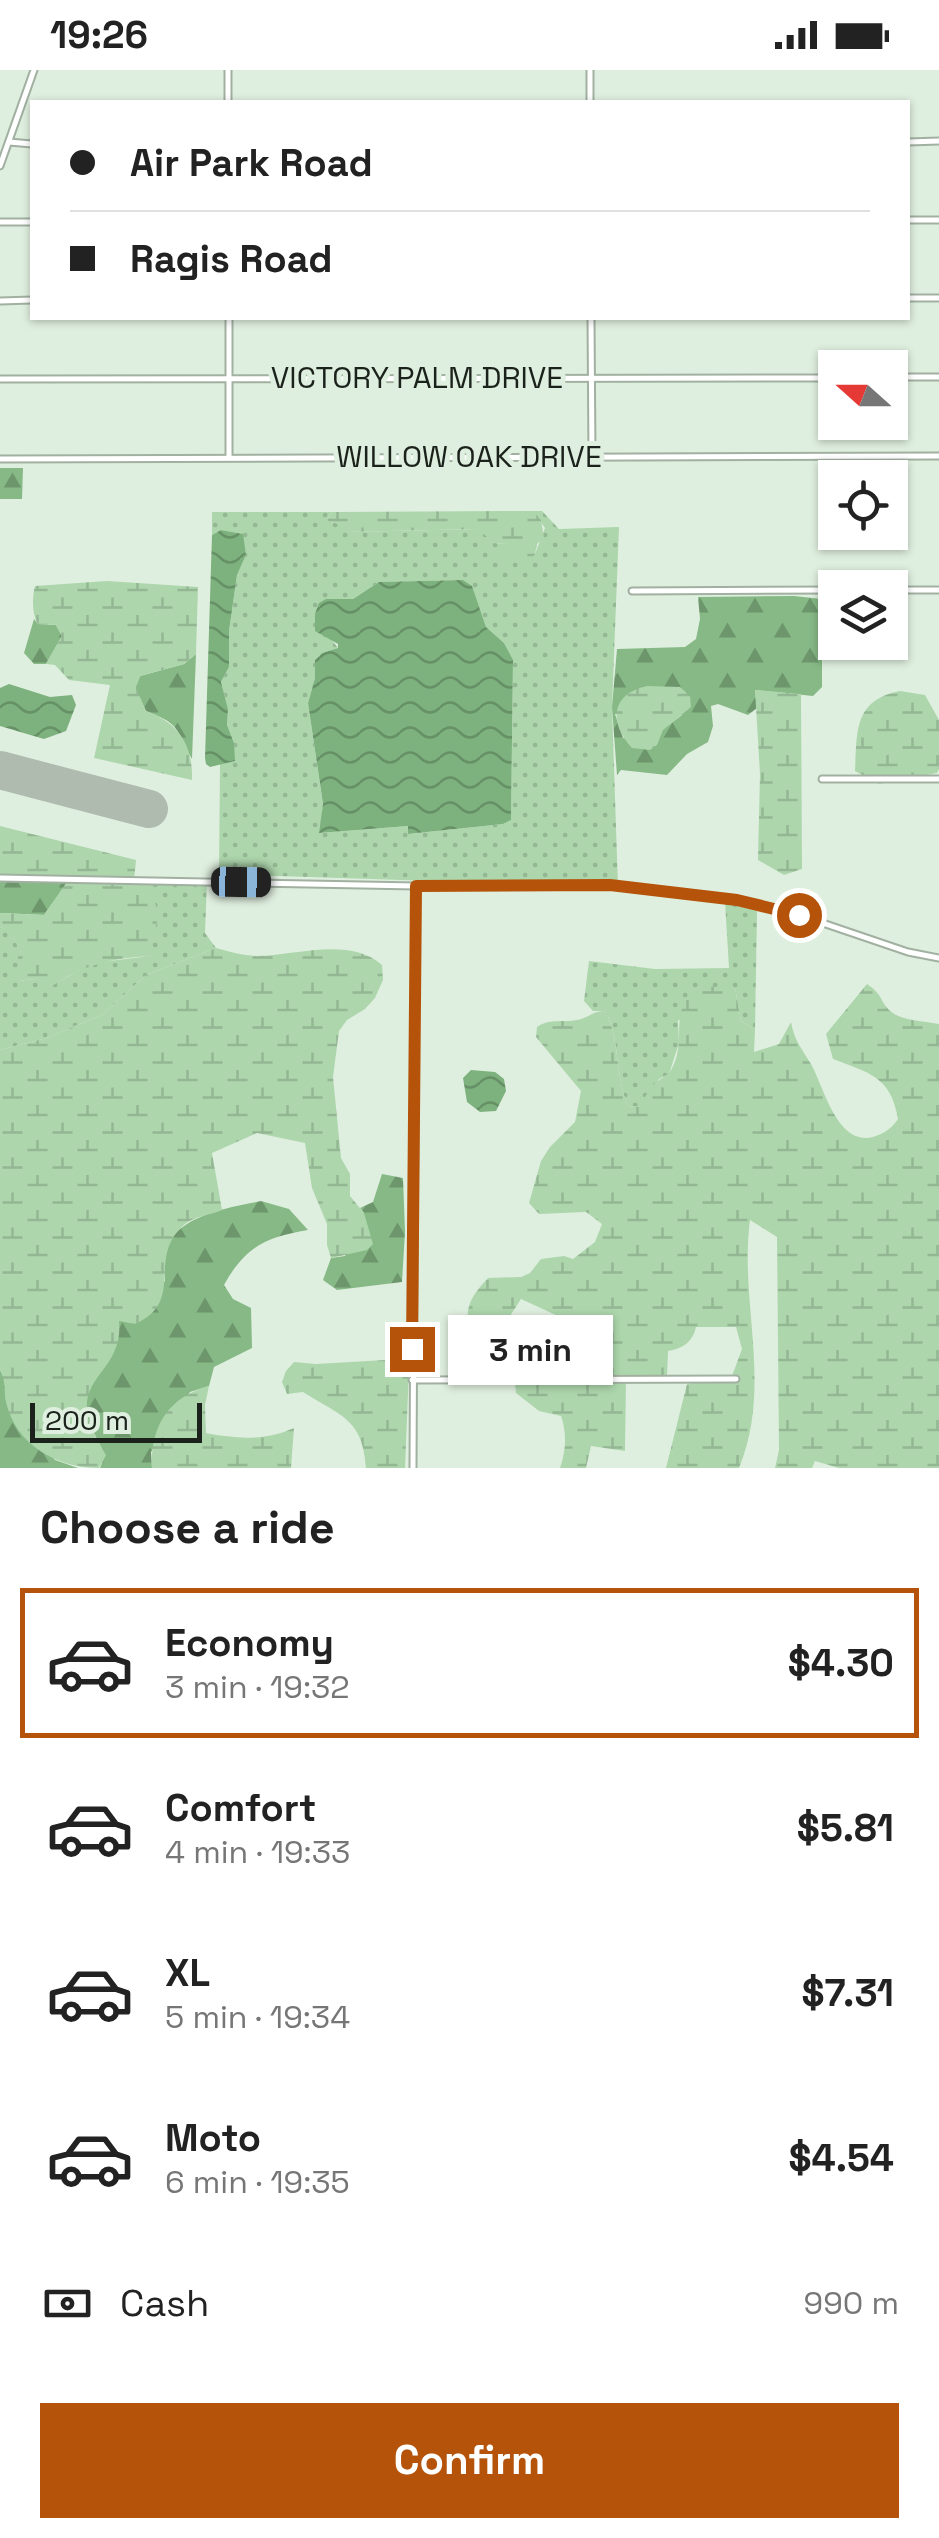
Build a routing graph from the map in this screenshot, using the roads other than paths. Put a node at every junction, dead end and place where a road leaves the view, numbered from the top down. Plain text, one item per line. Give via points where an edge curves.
1 (34, 70) edge
2 (228, 70) edge
3 (590, 70) edge
4 (228, 100) edge
5 (590, 100) edge
6 (8, 142) junction
7 (910, 142) edge
8 (939, 142) edge
9 (30, 144) edge
10 (0, 166) edge
11 (910, 220) edge
12 (939, 220) edge
13 (0, 222) edge
14 (30, 222) edge
15 (910, 298) edge
16 (939, 298) edge
17 (0, 300) edge
18 (30, 300) edge
19 (229, 320) edge
20 (591, 320) edge
21 (939, 377) edge
22 (592, 378) junction
23 (818, 378) edge
24 (908, 378) edge
25 (0, 379) edge
26 (229, 379) junction
27 (592, 456) junction
28 (939, 456) edge
29 (229, 458) junction
30 (0, 459) edge
31 (818, 590) edge
32 (908, 590) edge
33 (939, 590) edge
34 (632, 591) dead end
35 (822, 779) dead end
36 (939, 779) edge
37 (0, 878) edge
38 (416, 886) junction
39 (939, 958) edge
40 (736, 1379) dead end
41 (412, 1380) junction
42 (412, 1468) edge

1 - 6 street
2 - 4 street
3 - 5 street
6 - 9 street
6 - 10 street
7 - 8 street
11 - 12 street
13 - 14 street
15 - 16 street
17 - 18 street
19 - 26 street
20 - 22 street
21 - 24 street
22 - 23 street, VICTORY PALM DRIVE
22 - 26 street, VICTORY PALM DRIVE
22 - 27 street
25 - 26 street, VICTORY PALM DRIVE
26 - 29 street
27 - 28 street, WILLOW OAK DRIVE
27 - 29 street, WILLOW OAK DRIVE
29 - 30 street, WILLOW OAK DRIVE
31 - 34 street
32 - 33 street
35 - 36 street
37 - 38 street
38 - 39 street via 610,885 737,900
38 - 41 street
40 - 41 street
41 - 42 street

